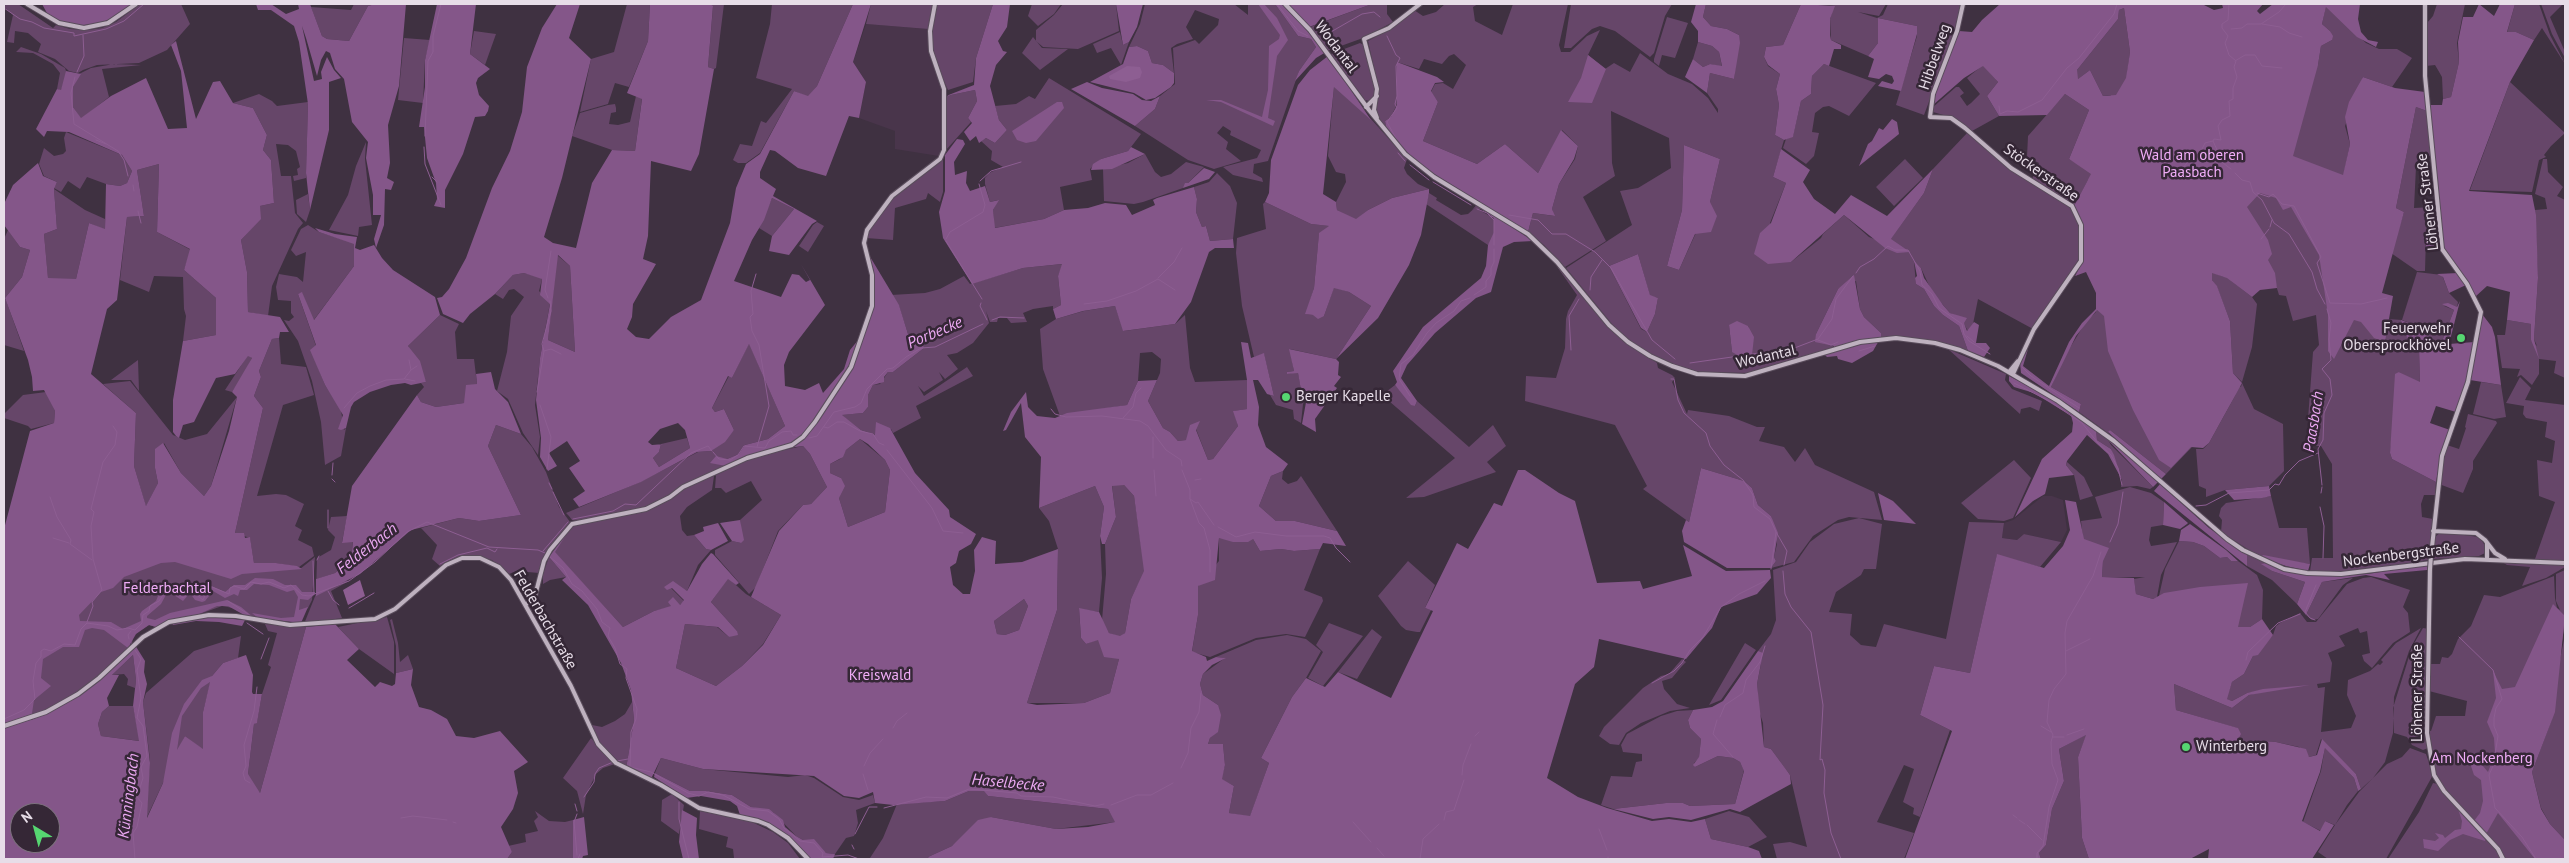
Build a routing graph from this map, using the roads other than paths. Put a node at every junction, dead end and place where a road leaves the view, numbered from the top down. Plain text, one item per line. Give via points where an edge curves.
1 (27, 4) edge
2 (136, 4) edge
3 (935, 4) edge
4 (1284, 4) edge
5 (1420, 4) edge
6 (1964, 4) edge
7 (2425, 4) edge
8 (1377, 96) junction
9 (1376, 105) junction
10 (1367, 108) junction
11 (1930, 117) joint
12 (1378, 122) junction
13 (2019, 359) junction
14 (2017, 366) junction
15 (2011, 373) junction
16 (2024, 381) junction
17 (2082, 416) joint
18 (2433, 531) junction
19 (2487, 542) junction
20 (2492, 549) junction
21 (2489, 558) junction
22 (2507, 560) junction
23 (2565, 563) edge
24 (525, 605) junction
25 (4, 726) edge
26 (808, 859) edge
27 (2503, 859) edge

1 - 2 street via 58,23 84,28 108,22
3 - 24 street via 930,31 931,52 944,89 944,150 940,159 892,196 867,230 864,243 872,275 872,306 851,367 815,422 792,445 747,458 683,487 646,509 572,524 550,550 535,596
4 - 10 street, Wodantal via 1310,30
5 - 8 street, Wodantal via 1389,28 1364,39
6 - 11 street, Hibbelweg via 1934,94
7 - 18 street, Löhener Straße via 2425,76 2442,249 2467,284 2481,312 2468,382 2442,456
8 - 9 street, Wodantal
8 - 10 street
9 - 10 street
9 - 12 street, Wodantal
10 - 12 street, Wodantal
11 - 13 street, Stöckerstraße via 1952,118 2011,168 2072,206 2078,215 2081,261 2046,310
12 - 15 street, Wodantal via 1421,168 1528,234 1628,342 1672,366 1698,374 1745,376 1860,342 1896,338 1942,344
13 - 14 street, Stöckerstraße
13 - 15 street, Stöckerstraße
14 - 15 street, Stöckerstraße
14 - 16 street
15 - 16 street, Wodantal
16 - 17 street, Wodantal
17 - 21 street, Nockenbergstraße via 2130,454 2211,527 2243,550 2284,568 2326,574 2357,573 2454,559
18 - 19 street via 2476,534
18 - 27 street, Löhener Straße, bridge via 2427,733 2434,775
19 - 20 street
19 - 21 street
20 - 21 street
20 - 22 street
21 - 22 street, Nockenbergstraße
22 - 23 street, Nockenbergstraße
24 - 25 street, Felderbachstraße via 501,569 484,559 468,557 442,567 395,609 375,619 290,625 236,616 196,616 160,626 69,700 28,720
24 - 26 street, Felderbachstraße via 568,680 595,738 616,763 699,808 758,821 788,838

